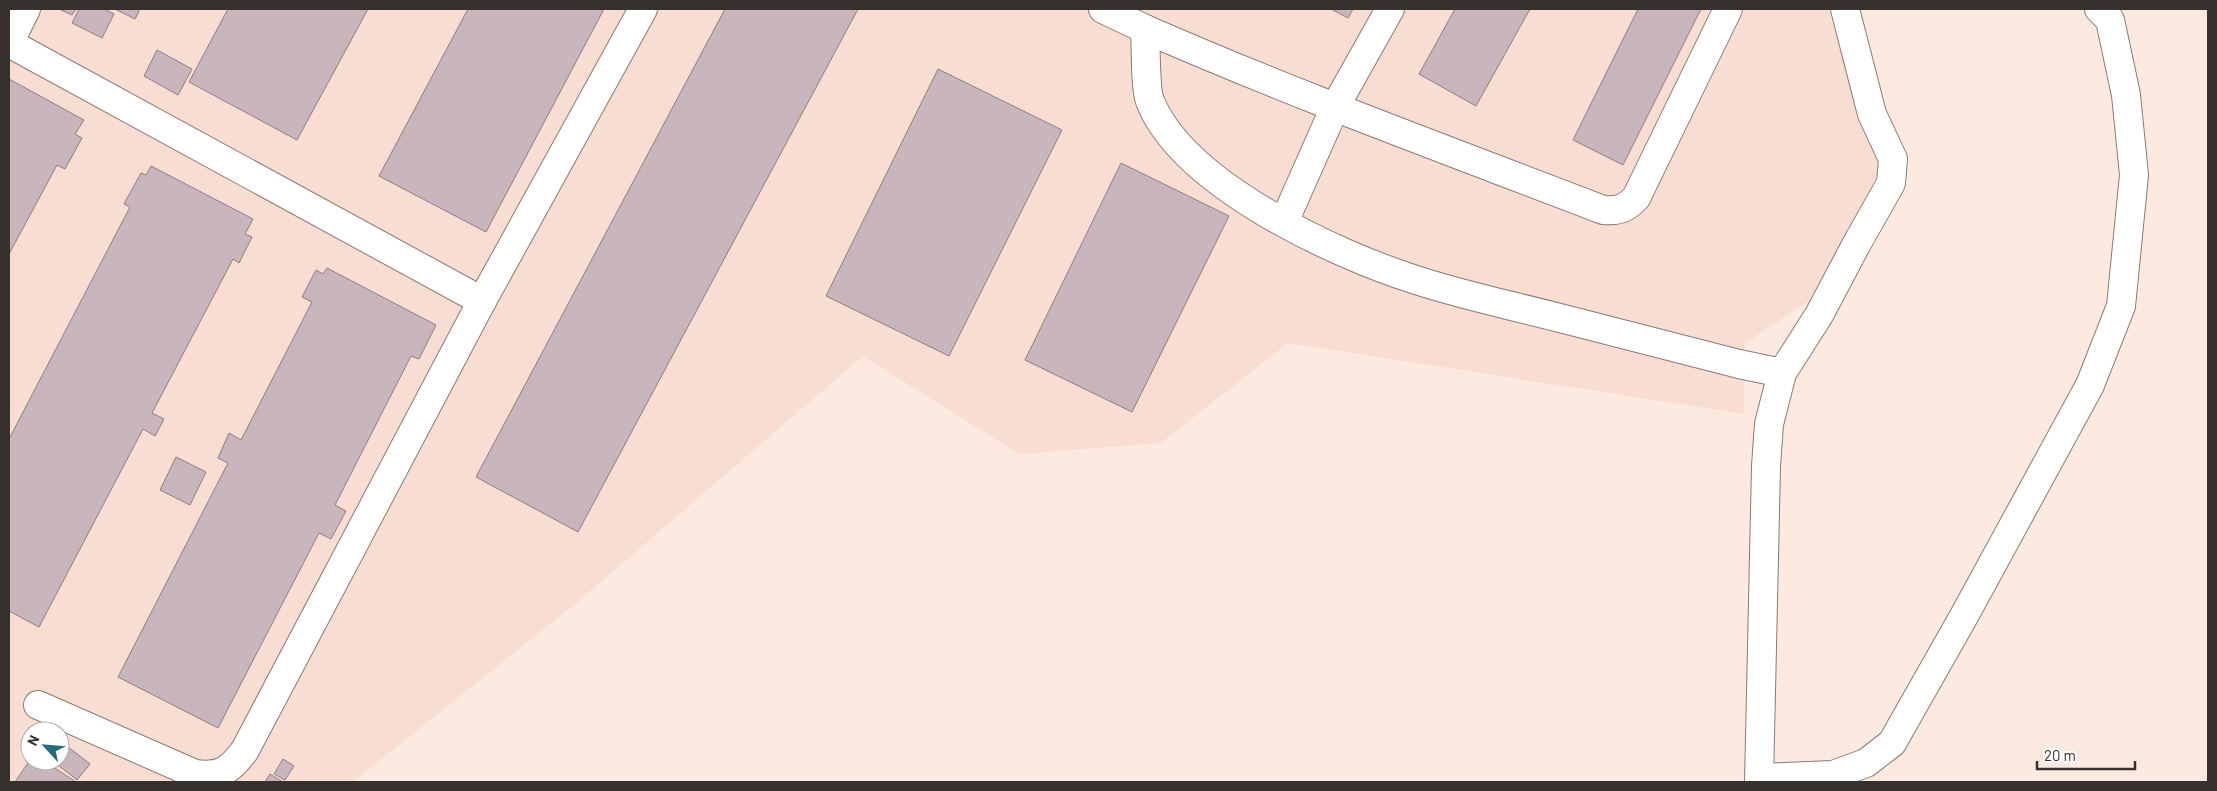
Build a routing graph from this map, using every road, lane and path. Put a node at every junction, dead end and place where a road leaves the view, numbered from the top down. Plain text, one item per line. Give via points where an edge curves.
1 (26, 9) edge
2 (643, 9) edge
3 (1103, 9) edge
4 (1390, 9) edge
5 (1728, 9) edge
6 (1845, 9) edge
7 (2099, 9) edge
8 (1145, 29) junction
9 (9, 43) edge
10 (1335, 107) junction
11 (1284, 222) junction
12 (482, 301) junction
13 (1782, 373) junction
14 (38, 705) dead end
15 (1760, 780) edge

1 - 9 street
2 - 12 street
3 - 8 street
4 - 10 street
5 - 10 street via 1636,198 1626,208 1616,211 1603,210
6 - 13 street via 1872,114 1893,159 1892,183 1819,315
7 - 15 street via 2110,20 2126,95 2134,175 2121,306 2090,385 1892,743 1866,763 1834,775
8 - 10 street
8 - 11 street via 1149,99 1164,126 1193,161 1241,197
9 - 12 street
10 - 11 street
11 - 13 street via 1350,256 1417,280
12 - 14 street via 237,761 219,774 195,774
13 - 15 street via 1769,424 1766,466

